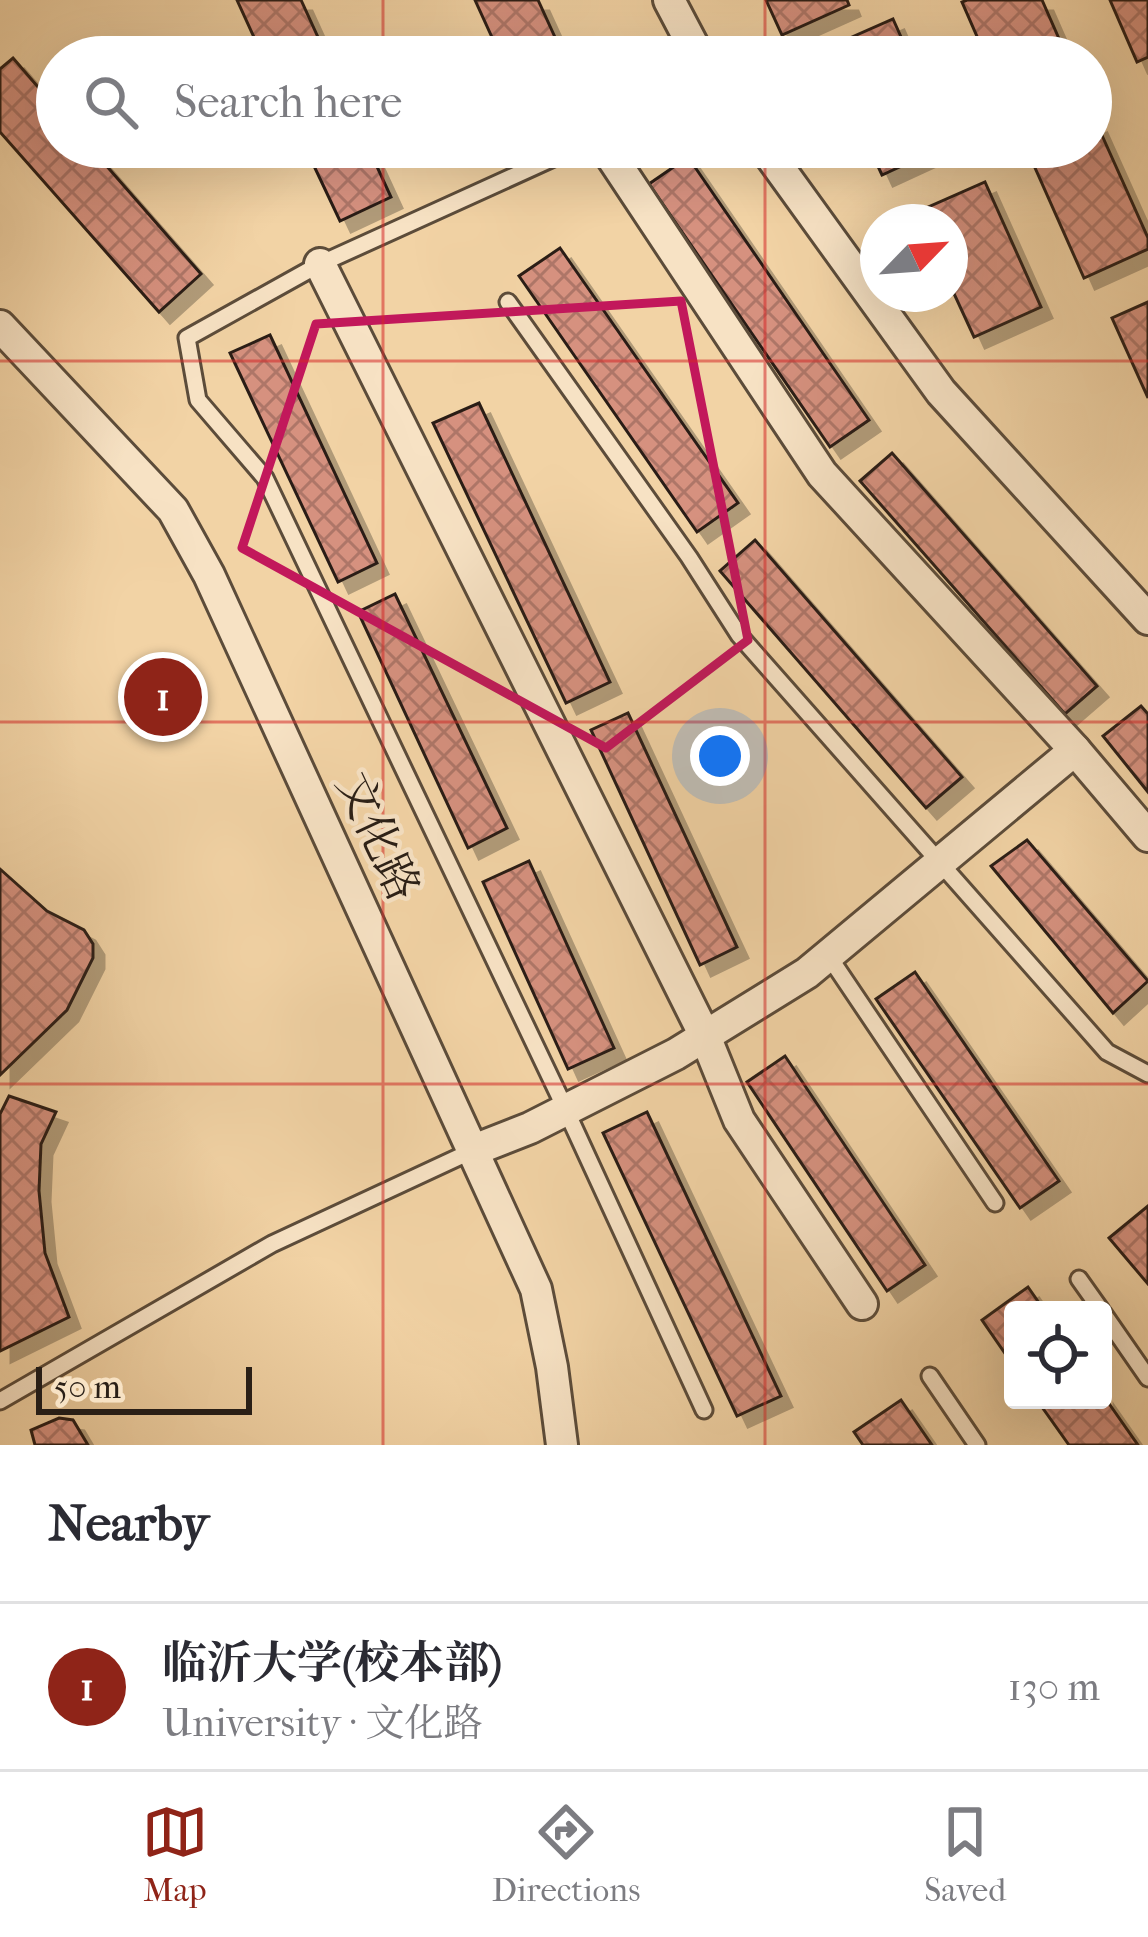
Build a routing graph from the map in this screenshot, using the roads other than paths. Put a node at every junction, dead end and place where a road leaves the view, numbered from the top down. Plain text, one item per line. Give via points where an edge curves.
1 (669, 0) edge
2 (688, 36) edge
3 (531, 168) edge
4 (627, 168) edge
5 (779, 168) edge
6 (320, 264) junction
7 (508, 302) dead end
8 (0, 326) edge
9 (1148, 620) edge
10 (1075, 750) junction
11 (1148, 836) edge
12 (938, 863) junction
13 (828, 955) junction
14 (705, 1036) junction
15 (1148, 1074) edge
16 (565, 1108) junction
17 (474, 1150) junction
18 (995, 1202) dead end
19 (1079, 1279) dead end
20 (1094, 1301) edge
21 (862, 1304) dead end
22 (1112, 1326) edge
23 (930, 1376) dead end
24 (1148, 1378) edge
25 (0, 1401) edge
26 (704, 1410) dead end
27 (562, 1445) edge
28 (977, 1445) edge

1 - 2 street
3 - 6 lane
4 - 10 street via 822,474
5 - 9 street via 941,392
6 - 14 street
6 - 16 lane via 187,338 198,400 265,478
7 - 12 lane via 740,635
8 - 17 street, 文化路 via 173,510
10 - 11 street
10 - 12 street
12 - 13 street
12 - 15 lane via 1107,1052
13 - 14 street
13 - 18 lane
14 - 16 street
14 - 21 street via 739,1120
16 - 17 street
16 - 26 lane
17 - 25 lane via 272,1244
17 - 27 street, 文化路 via 536,1289
19 - 20 lane
22 - 24 lane
23 - 28 lane

